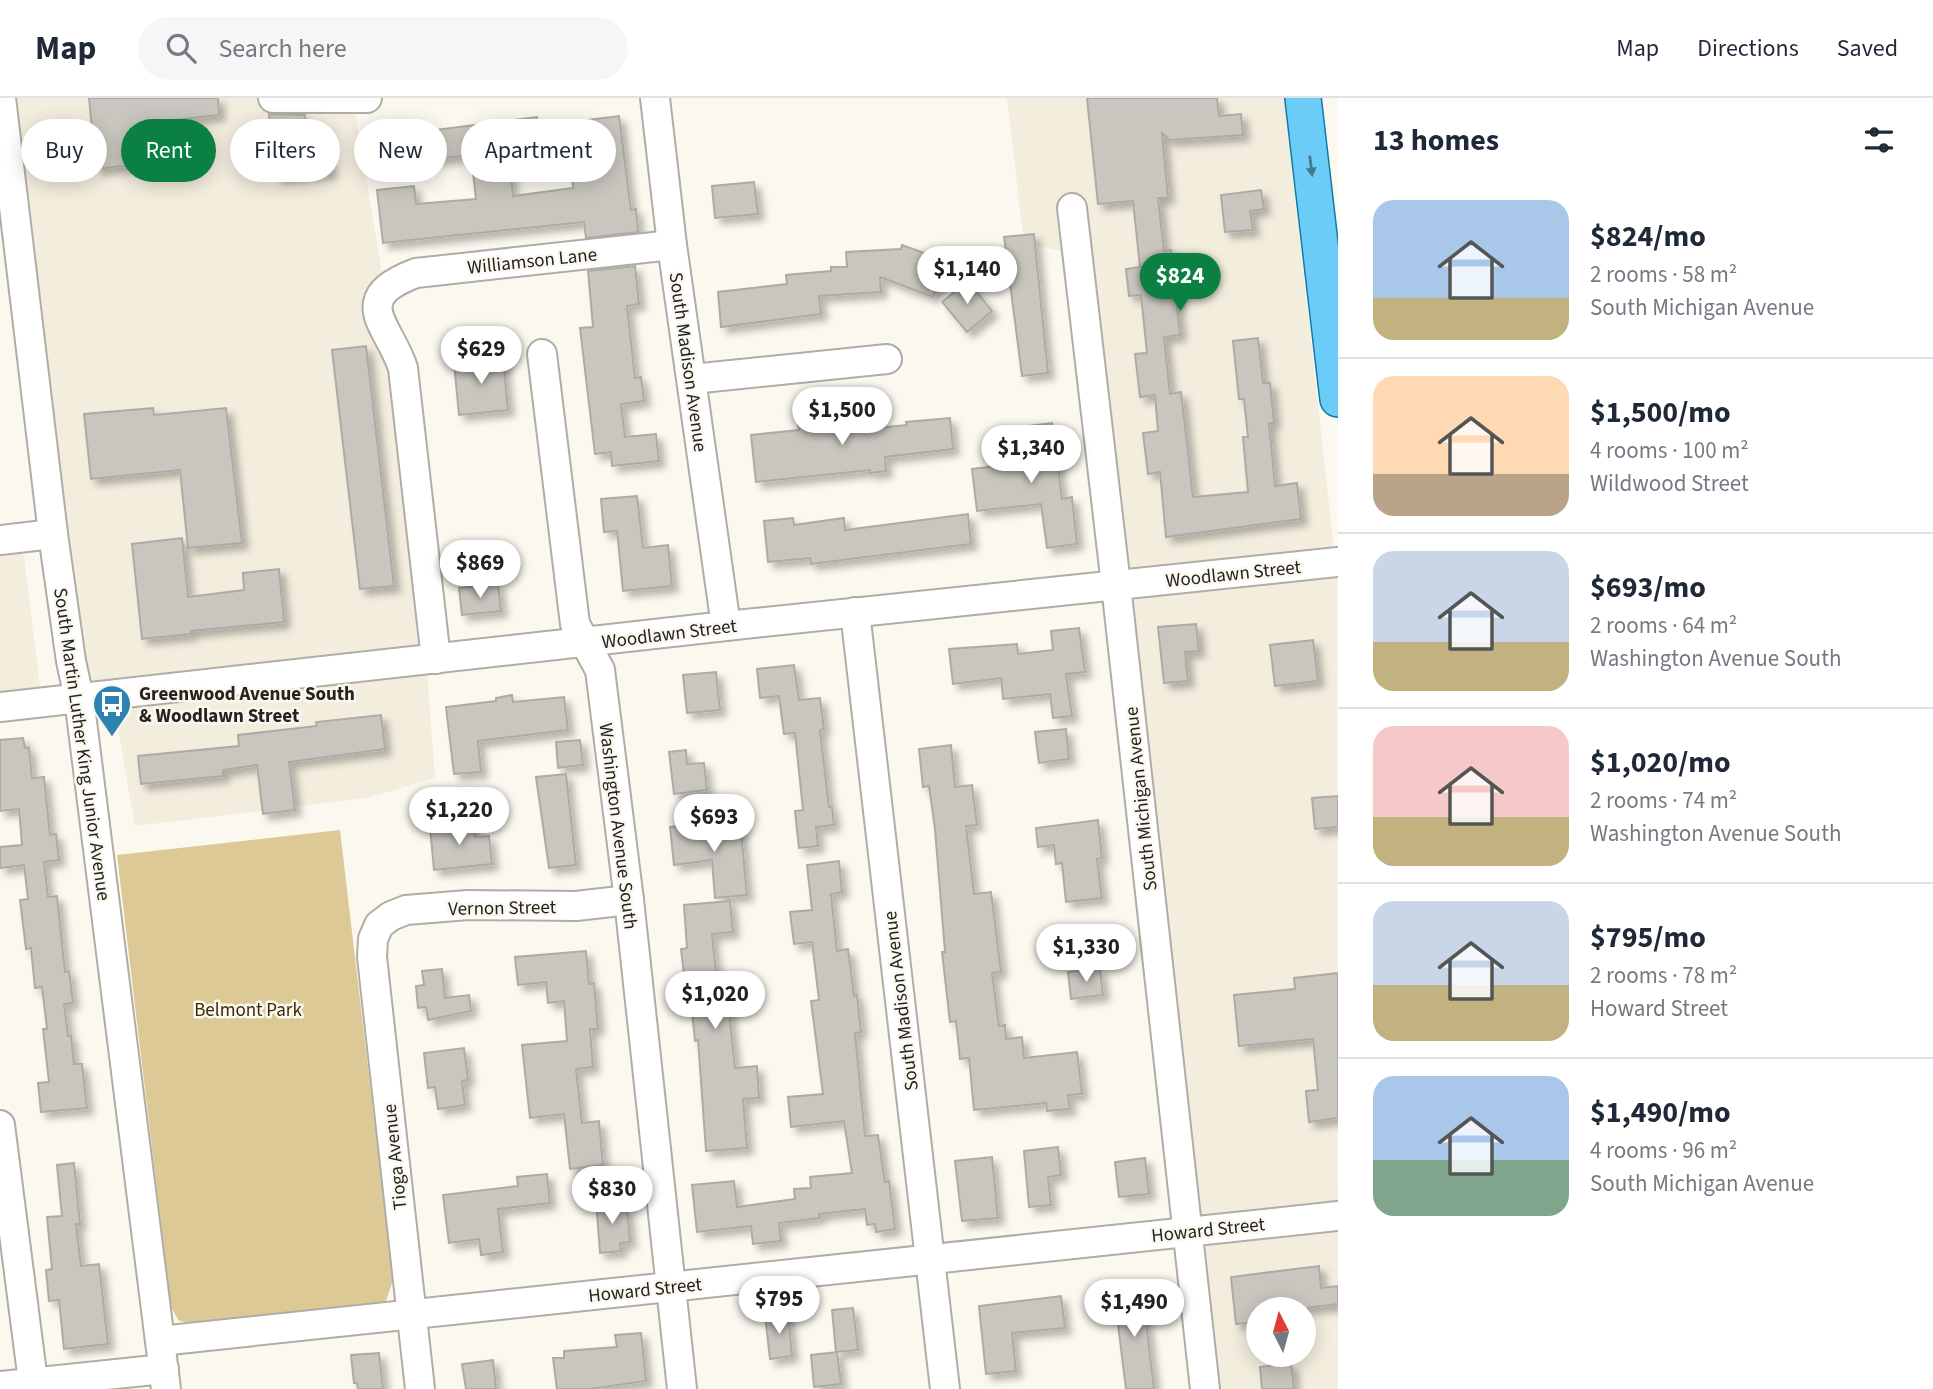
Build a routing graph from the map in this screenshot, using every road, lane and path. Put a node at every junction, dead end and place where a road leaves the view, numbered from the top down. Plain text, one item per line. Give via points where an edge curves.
1 (1, 98) edge
2 (273, 98) edge
3 (367, 98) edge
4 (655, 98) edge
5 (1303, 98) edge
6 (1072, 208) dead end
7 (672, 245) junction
8 (541, 354) dead end
9 (887, 359) dead end
10 (692, 379) junction
11 (1338, 399) edge
12 (53, 534) junction
13 (0, 540) edge
14 (1338, 562) edge
15 (1116, 585) junction
16 (855, 612) junction
17 (726, 626) junction
18 (585, 643) junction
19 (436, 659) junction
20 (79, 698) junction
21 (0, 707) edge
22 (629, 900) junction
23 (379, 925) joint
24 (0, 1125) edge
25 (1338, 1216) edge
26 (1187, 1231) junction
27 (930, 1259) junction
28 (671, 1287) junction
29 (412, 1314) junction
30 (163, 1366) edge
31 (0, 1386) edge
32 (34, 1386) edge
33 (420, 1389) edge
34 (682, 1389) edge
35 (945, 1389) edge
36 (1205, 1389) edge

1 - 12 street, South Martin Luther King Junior Avenue
2 - 3 street
4 - 7 street, South Madison Avenue
5 -> 11 main road
6 - 15 street, South Michigan Avenue
7 - 10 street, South Madison Avenue
7 - 19 street, Williamson Lane via 416,273 393,282 382,296 377,315 403,368
8 - 18 street, Washington Avenue South via 575,624
9 - 10 street
10 - 17 street, South Madison Avenue
12 - 13 street
12 - 20 street, South Martin Luther King Junior Avenue
14 - 15 street, Woodlawn Street
15 - 16 street, Woodlawn Street
15 - 26 street, South Michigan Avenue
16 - 17 street, Woodlawn Street
16 - 27 street, South Madison Avenue
17 - 18 street, Woodlawn Street
18 - 19 street, Woodlawn Street
18 - 22 street, Washington Avenue South via 600,670
19 - 20 street, Woodlawn Street
20 - 21 street, Woodlawn Street
20 - 30 street, South Martin Luther King Junior Avenue
22 - 23 street, Vernon Street via 406,911
22 - 28 street, Washington Avenue South
23 - 29 street, Tioga Avenue via 372,957
24 - 32 street
25 - 26 street, Howard Street
26 - 27 street, Howard Street
26 - 36 street, South Michigan Avenue
27 - 28 street, Howard Street
27 - 35 street, South Madison Avenue
28 - 29 street, Howard Street
28 - 34 street, Washington Avenue South
29 - 30 street, Howard Street
29 - 33 street, Tioga Avenue
30 - 32 street, Howard Street
31 - 32 street, Howard Street

